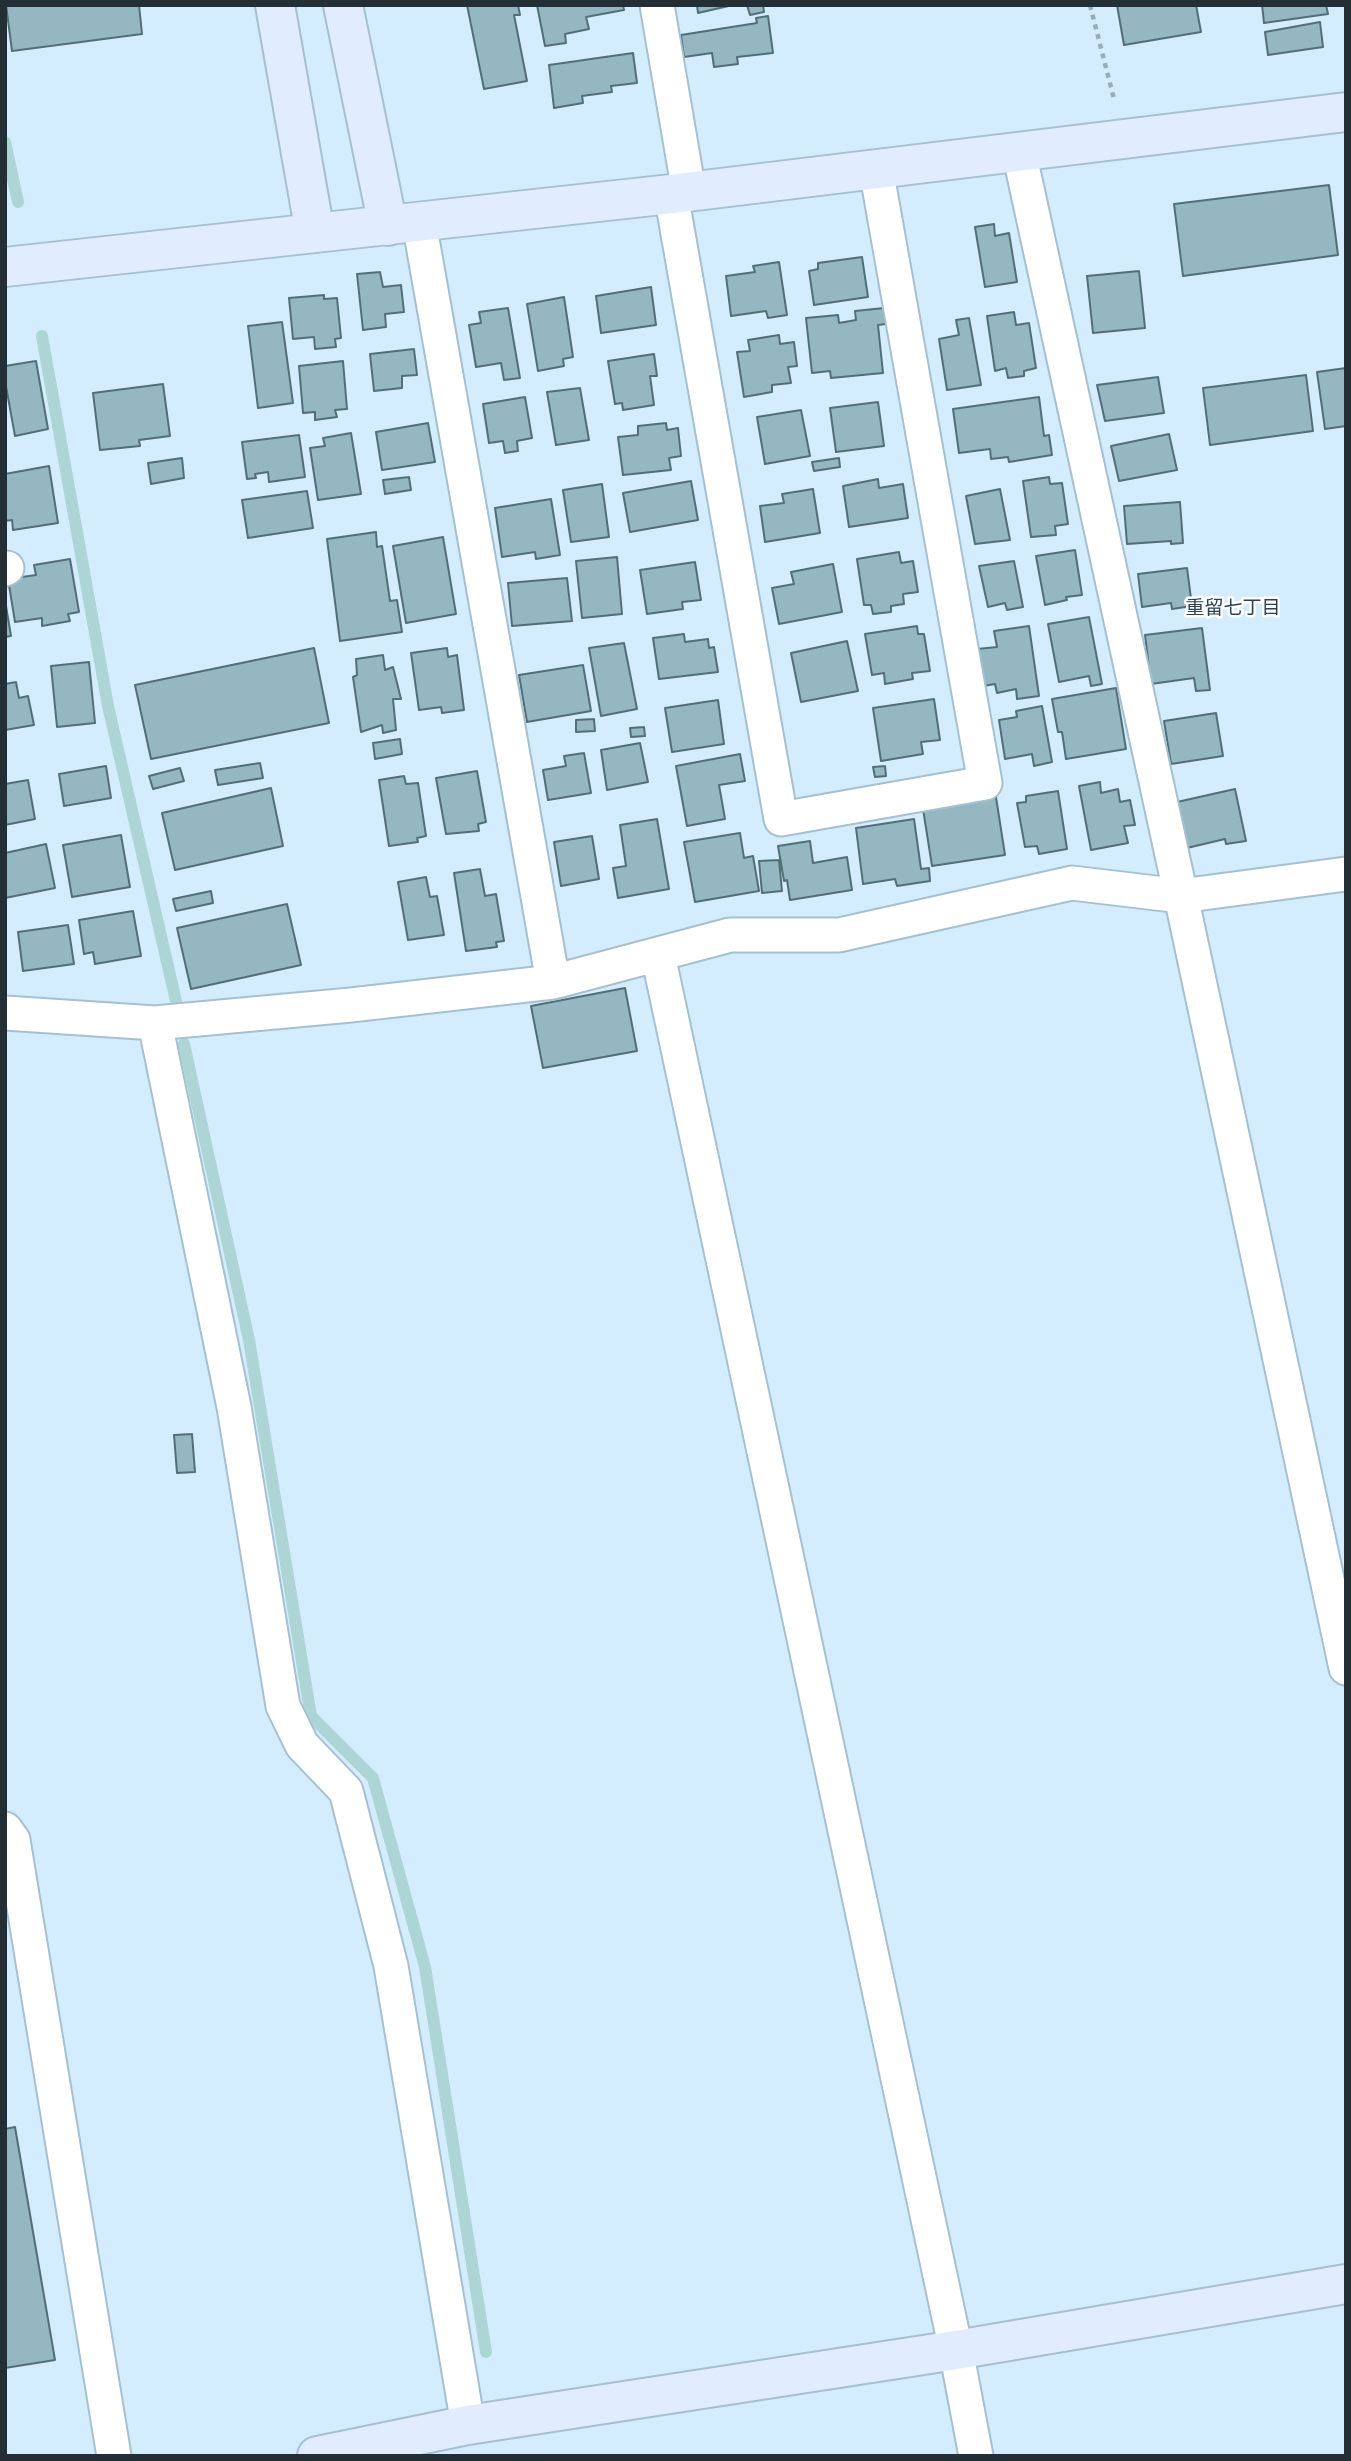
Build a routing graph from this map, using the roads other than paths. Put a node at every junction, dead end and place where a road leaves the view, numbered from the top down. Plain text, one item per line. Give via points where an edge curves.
1 (275, 5) edge
2 (343, 5) edge
3 (657, 5) edge
4 (1346, 112) edge
5 (1019, 152) junction
6 (876, 169) junction
7 (680, 193) junction
8 (403, 224) junction
9 (315, 233) junction
10 (5, 267) edge
11 (1346, 874) edge
12 (1181, 897) junction
13 (658, 955) junction
14 (553, 982) junction
15 (5, 1013) edge
16 (155, 1023) junction
17 (1346, 1668) edge
18 (5, 1829) edge
19 (1346, 2284) edge
20 (956, 2350) junction
21 (468, 2425) junction
22 (114, 2456) edge
23 (317, 2456) edge
24 (976, 2456) edge

1 - 9 street
2 - 8 street
3 - 7 street
4 - 5 street
5 - 6 street
5 - 12 street
6 - 7 street
6 - 7 street via 985,783 781,819
7 - 8 street
8 - 9 street
8 - 14 street
9 - 10 street
11 - 12 street
12 - 13 street via 1072,883 839,935 730,935
12 - 17 street
13 - 14 street
13 - 20 street
14 - 16 street
15 - 16 street
16 - 21 street via 234,1408 283,1706 302,1745 346,1791 391,1966
18 - 22 street via 13,1840
19 - 20 street
20 - 21 street
20 - 24 street
21 - 23 street

